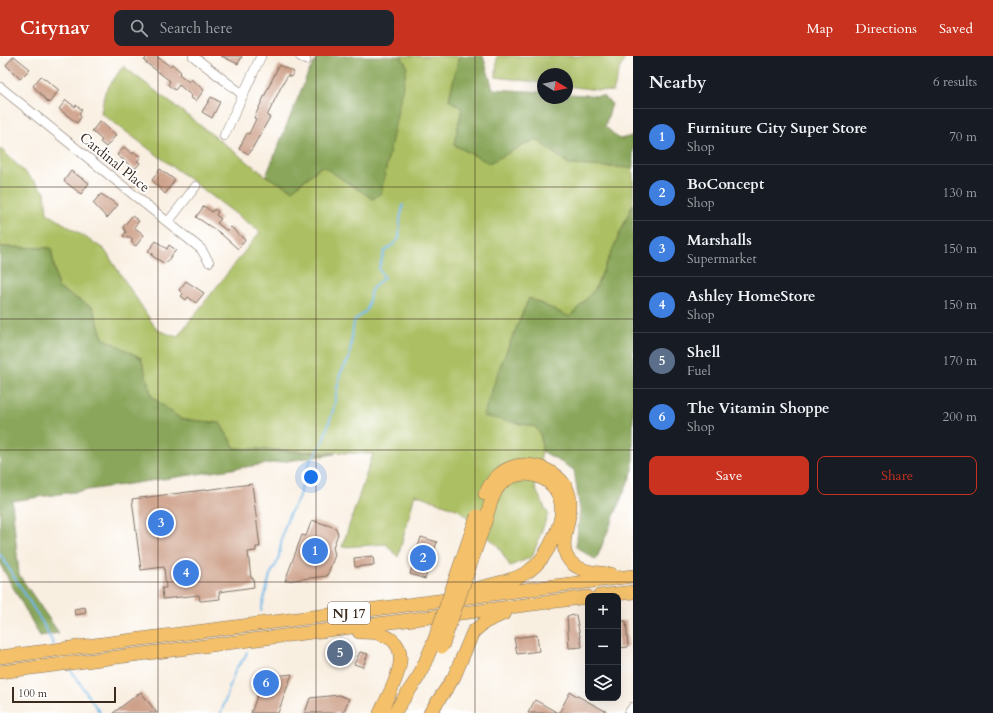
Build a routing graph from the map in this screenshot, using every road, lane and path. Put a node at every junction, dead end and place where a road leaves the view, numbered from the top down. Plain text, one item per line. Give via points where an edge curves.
1 (193, 56) edge
2 (261, 56) edge
3 (0, 87) edge
4 (242, 94) junction
5 (224, 136) dead end
6 (196, 186) dead end
7 (168, 222) junction
8 (209, 262) dead end
9 (481, 517) junction
10 (633, 576) edge
11 (633, 592) edge
12 (621, 593) edge
13 (585, 598) edge
14 (438, 602) junction
15 (529, 605) junction
16 (333, 630) junction
17 (438, 645) junction
18 (0, 657) edge
19 (0, 672) edge
20 (633, 707) edge
21 (380, 713) edge
22 (394, 713) edge
23 (403, 713) edge
24 (430, 713) edge
25 (629, 713) edge

1 - 4 street
2 - 4 street
3 - 7 street, Cardinal Place
4 - 5 street
6 - 7 street
7 - 8 street, Cardinal Place via 201,249
9 - 10 highway via 490,484 502,472 520,465 543,468 562,482 570,500 571,512 564,545 570,561 592,572
9 - 14 highway via 499,487 508,479 523,474 536,476 548,482 555,490 562,506 560,523 551,544 542,559 531,569 515,577
9 - 17 highway, bridge
10 - 14 highway, NJ 17
11 - 12 highway
13 - 15 highway, NJ 17
14 - 18 highway, NJ 17
15 - 16 highway, NJ 17
15 - 24 highway via 489,619 476,628 454,677
16 - 19 highway, NJ 17
16 - 21 highway via 381,634 398,647 401,656 400,668
17 - 22 highway
17 - 23 highway via 431,671
20 - 25 street

